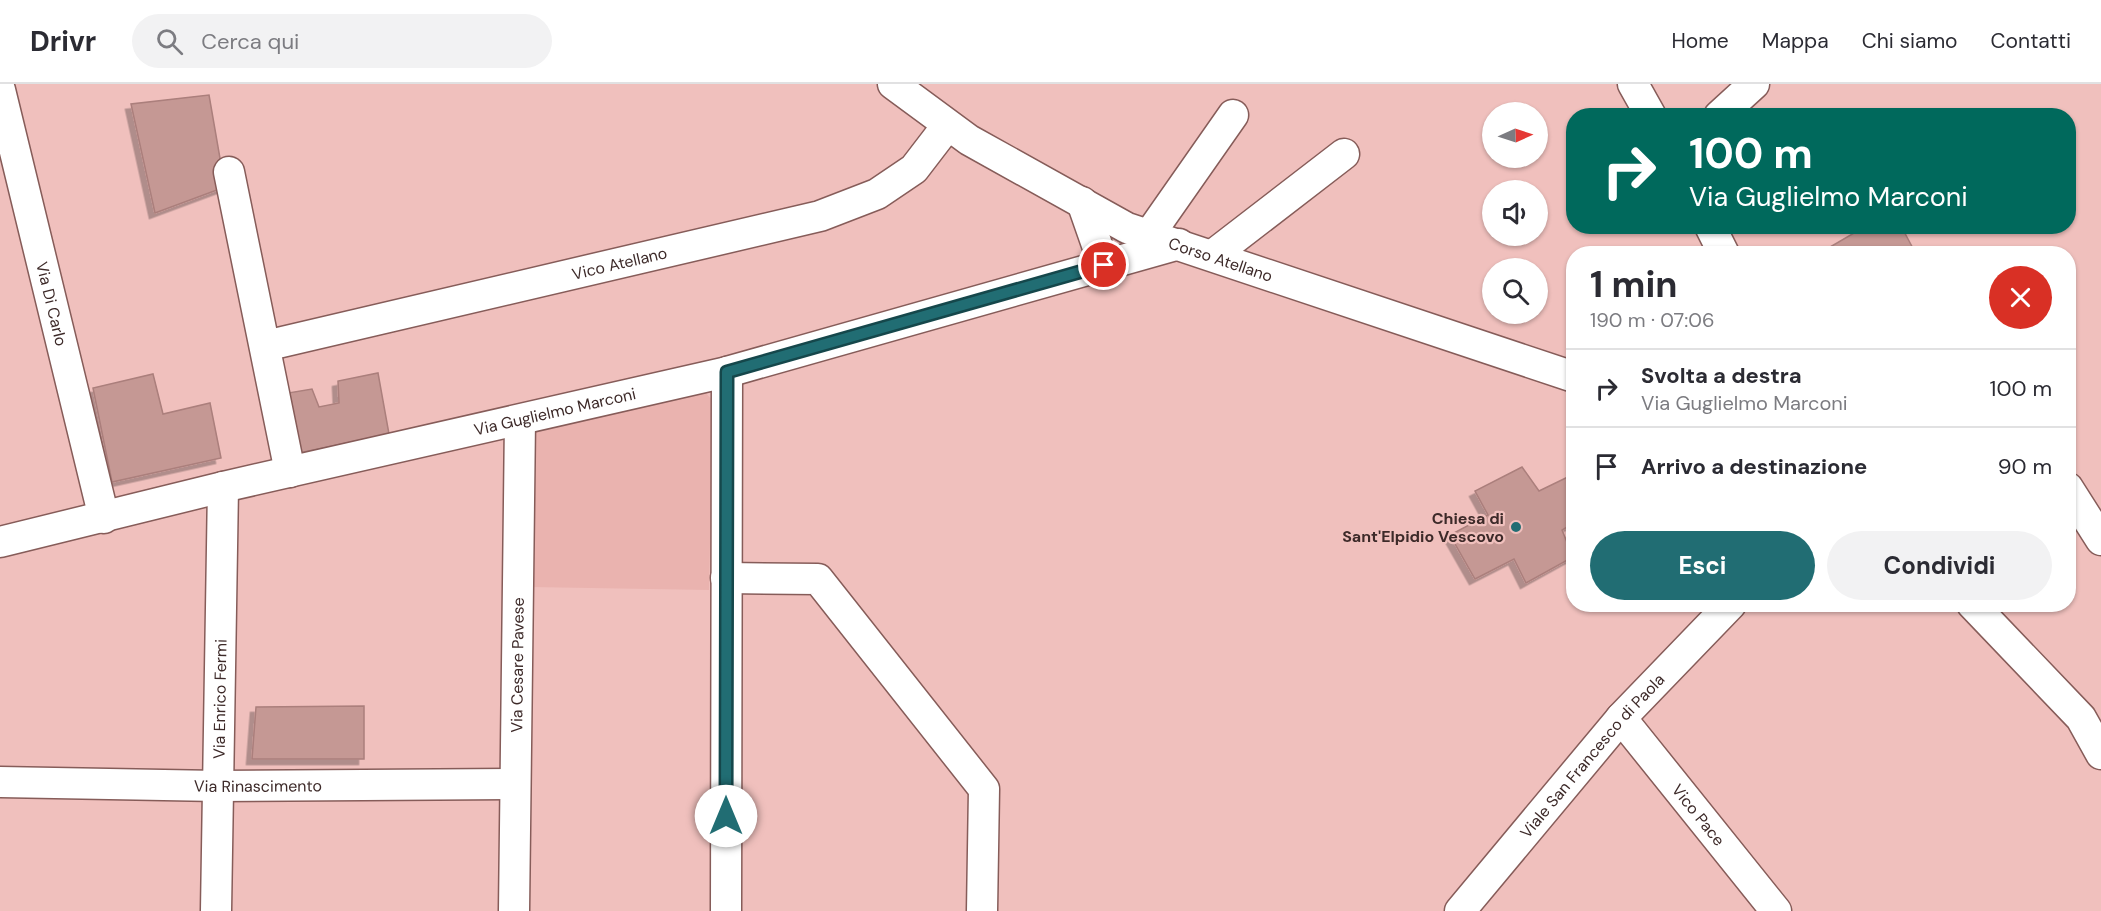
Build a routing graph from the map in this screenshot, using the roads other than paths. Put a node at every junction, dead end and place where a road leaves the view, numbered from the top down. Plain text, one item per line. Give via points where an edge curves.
1 (892, 84) edge
2 (1633, 84) edge
3 (1754, 84) edge
4 (0, 90) edge
5 (1646, 108) edge
6 (1728, 108) edge
7 (1233, 116) dead end
8 (947, 126) junction
9 (1344, 154) dead end
10 (229, 172) dead end
11 (1082, 202) junction
12 (1149, 235) junction
13 (1179, 244) junction
14 (1214, 255) junction
15 (1104, 265) junction
16 (265, 346) junction
17 (727, 372) junction
18 (1566, 374) edge
19 (519, 420) junction
20 (290, 472) junction
21 (223, 487) junction
22 (2076, 501) edge
23 (105, 518) junction
24 (2101, 540) edge
25 (0, 542) edge
26 (726, 578) junction
27 (1723, 612) edge
28 (1981, 612) edge
29 (2091, 712) edge
30 (1622, 718) junction
31 (2101, 754) edge
32 (0, 782) edge
33 (515, 784) junction
34 (218, 786) junction
35 (216, 911) edge
36 (514, 911) edge
37 (726, 911) edge
38 (982, 911) edge
39 (1460, 911) edge
40 (1776, 911) edge

1 - 8 street, Corso Atellano
2 - 5 street
3 - 6 street
4 - 23 street, Via Di Carlo
7 - 12 street
8 - 11 street, Corso Atellano
8 - 16 street, Vico Atellano via 914,170 877,194 820,216
9 - 14 street
10 - 16 street
11 - 12 street, Corso Atellano via 1127,228
11 - 15 street
12 - 13 street, Corso Atellano
13 - 14 street, Corso Atellano
13 - 15 street, Via Guglielmo Marconi
14 - 18 street, Corso Atellano
15 - 17 street, Via Guglielmo Marconi
16 - 20 street
17 - 19 street, Via Guglielmo Marconi
17 - 26 street
19 - 20 street, Via Guglielmo Marconi
19 - 33 street, Via Cesare Pavese
20 - 21 street, Via Guglielmo Marconi
21 - 23 street, Via Guglielmo Marconi
21 - 34 street, Via Enrico Fermi
22 - 24 street
23 - 25 street, Via Guglielmo Marconi
26 - 37 street
26 - 38 street via 818,579 984,789
27 - 30 street, Viale San Francesco di Paola
28 - 29 street
29 - 31 street
30 - 39 street, Viale San Francesco di Paola
30 - 40 street, Vico Pace
32 - 34 street, Via Rinascimento
33 - 34 street, Via Rinascimento
33 - 36 street, Via Cesare Pavese
34 - 35 street, Via Enrico Fermi

